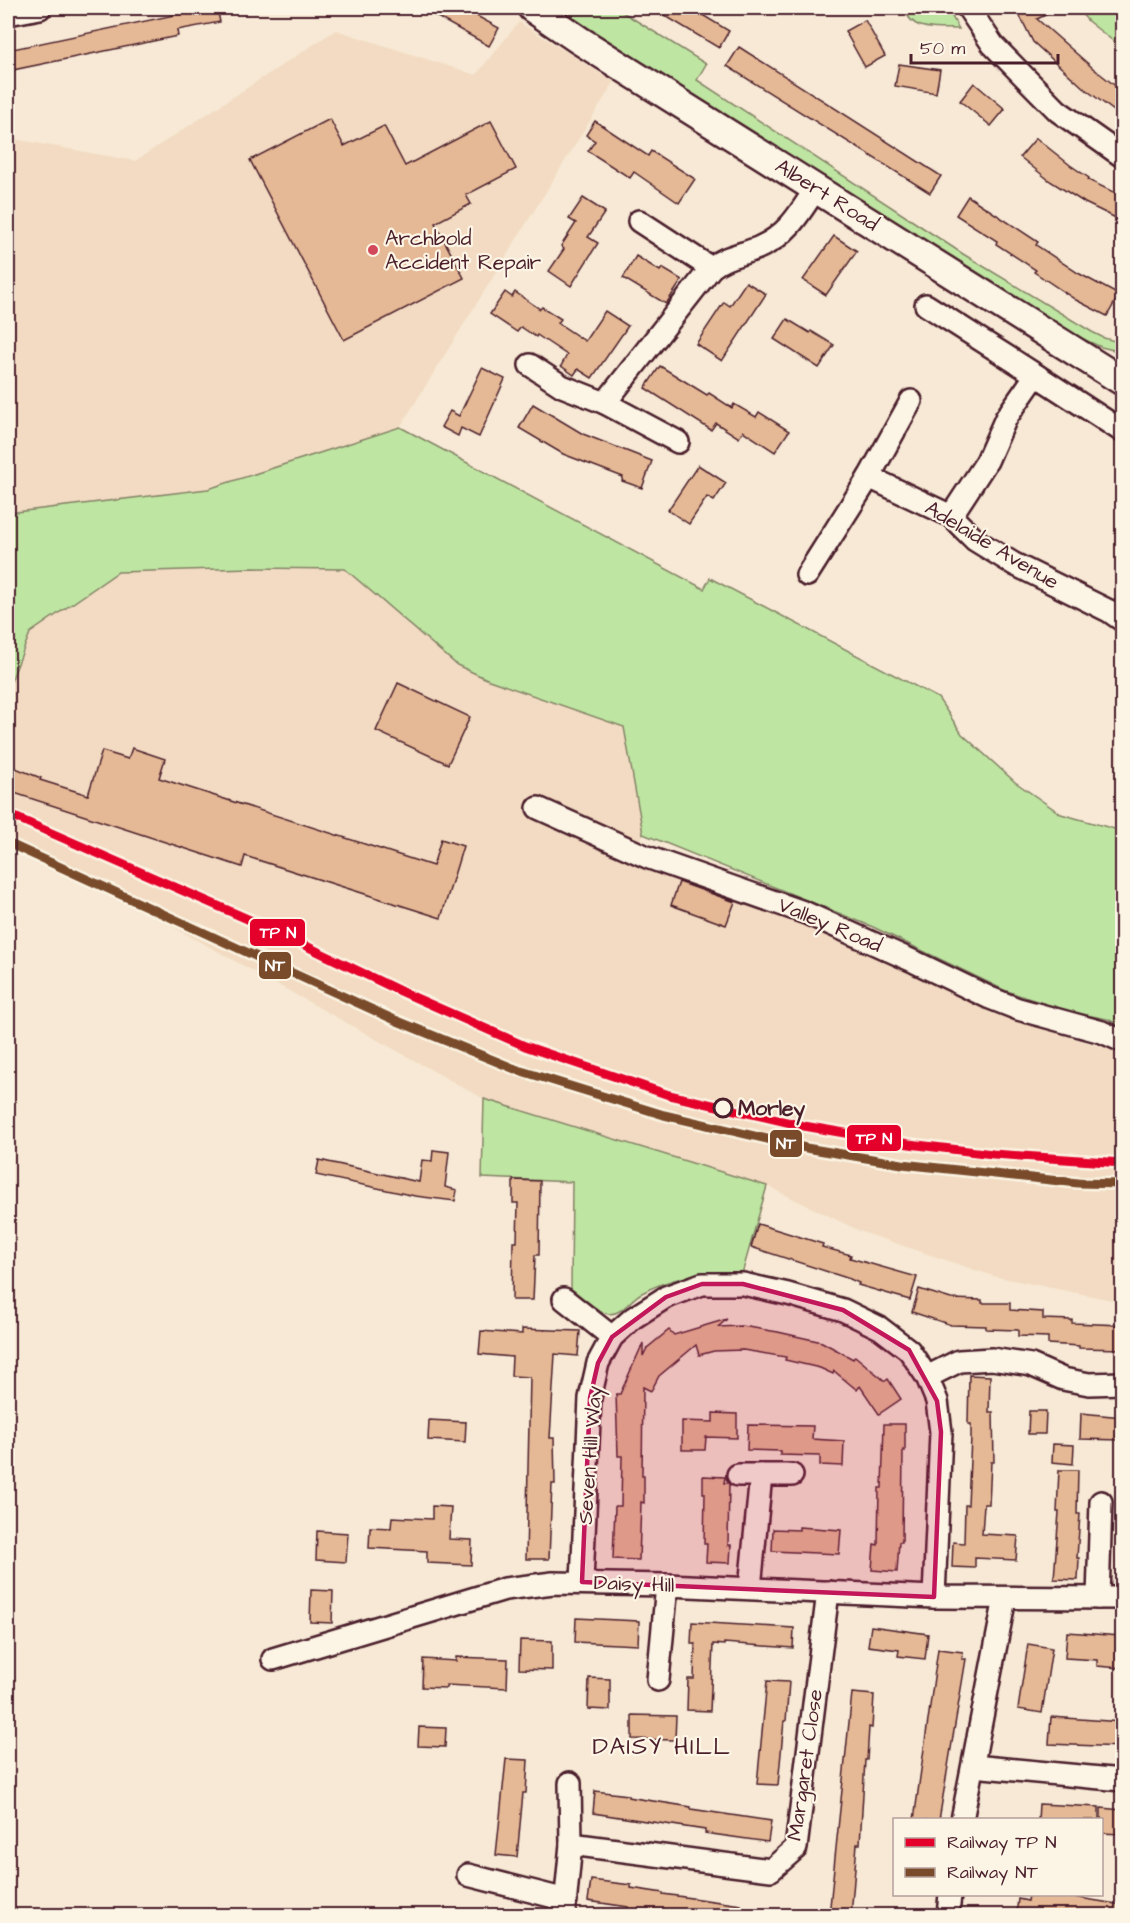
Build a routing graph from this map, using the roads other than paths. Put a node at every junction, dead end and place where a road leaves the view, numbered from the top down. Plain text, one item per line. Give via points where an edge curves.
1 (40, 8) edge
2 (531, 8) edge
3 (969, 8) edge
4 (8, 14) edge
5 (1122, 156) edge
6 (816, 188) junction
7 (639, 221) dead end
8 (711, 268) junction
9 (926, 305) dead end
10 (530, 365) dead end
11 (1036, 375) junction
12 (1118, 376) edge
13 (911, 401) dead end
14 (605, 403) junction
15 (1122, 430) edge
16 (678, 442) dead end
17 (869, 477) junction
18 (951, 516) junction
19 (807, 575) dead end
20 (1122, 620) edge
21 (538, 808) dead end
22 (1122, 1041) edge
23 (564, 1299) dead end
24 (612, 1337) junction
25 (927, 1377) junction
26 (1122, 1383) edge
27 (738, 1475) dead end
28 (761, 1475) junction
29 (792, 1475) dead end
30 (1101, 1502) dead end
31 (582, 1582) junction
32 (667, 1585) junction
33 (750, 1588) junction
34 (828, 1592) junction
35 (934, 1597) junction
36 (1005, 1598) junction
37 (1098, 1598) junction
38 (1122, 1598) edge
39 (273, 1659) dead end
40 (658, 1680) dead end
41 (973, 1766) junction
42 (1122, 1780) edge
43 (570, 1783) dead end
44 (962, 1818) edge
45 (571, 1844) junction
46 (468, 1875) dead end
47 (950, 1896) edge
48 (565, 1908) edge
49 (948, 1916) edge

1 - 4 street
2 - 6 street, Albert Road
3 - 5 street via 993,45 1058,111
6 - 8 street via 791,226 777,239 733,255
6 - 12 street, Albert Road
7 - 8 street
8 - 14 street
9 - 11 street
10 - 14 street via 562,386
11 - 15 street
11 - 18 street via 1006,418 987,461
13 - 17 street
14 - 16 street
17 - 18 street, Adelaide Avenue
17 - 19 street
18 - 20 street, Adelaide Avenue via 975,540 1014,564
21 - 22 street, Valley Road via 647,856 806,913 990,998
23 - 24 street
24 - 25 street, Seven Hill Way via 666,1297 702,1284 744,1284 843,1310 880,1328 909,1350
24 - 31 street, Seven Hill Way via 598,1363 591,1398
25 - 26 street via 959,1360 992,1359 1030,1365 1072,1381
25 - 35 street, Seven Hill Way via 937,1401 941,1432
27 - 28 street
28 - 29 street
28 - 33 street
30 - 37 street
31 - 32 street, Daisy Hill
31 - 39 street, Daisy Hill via 506,1589
32 - 33 street, Daisy Hill
32 - 40 street
33 - 34 street, Daisy Hill
34 - 35 street, Daisy Hill
34 - 45 street, Margaret Close via 796,1848 771,1870
35 - 36 street, Daisy Hill
36 - 37 street, Daisy Hill
36 - 41 street
37 - 38 street, Daisy Hill
41 - 42 street
41 - 44 street
43 - 45 street
45 - 48 street
46 - 48 street
47 - 49 street

